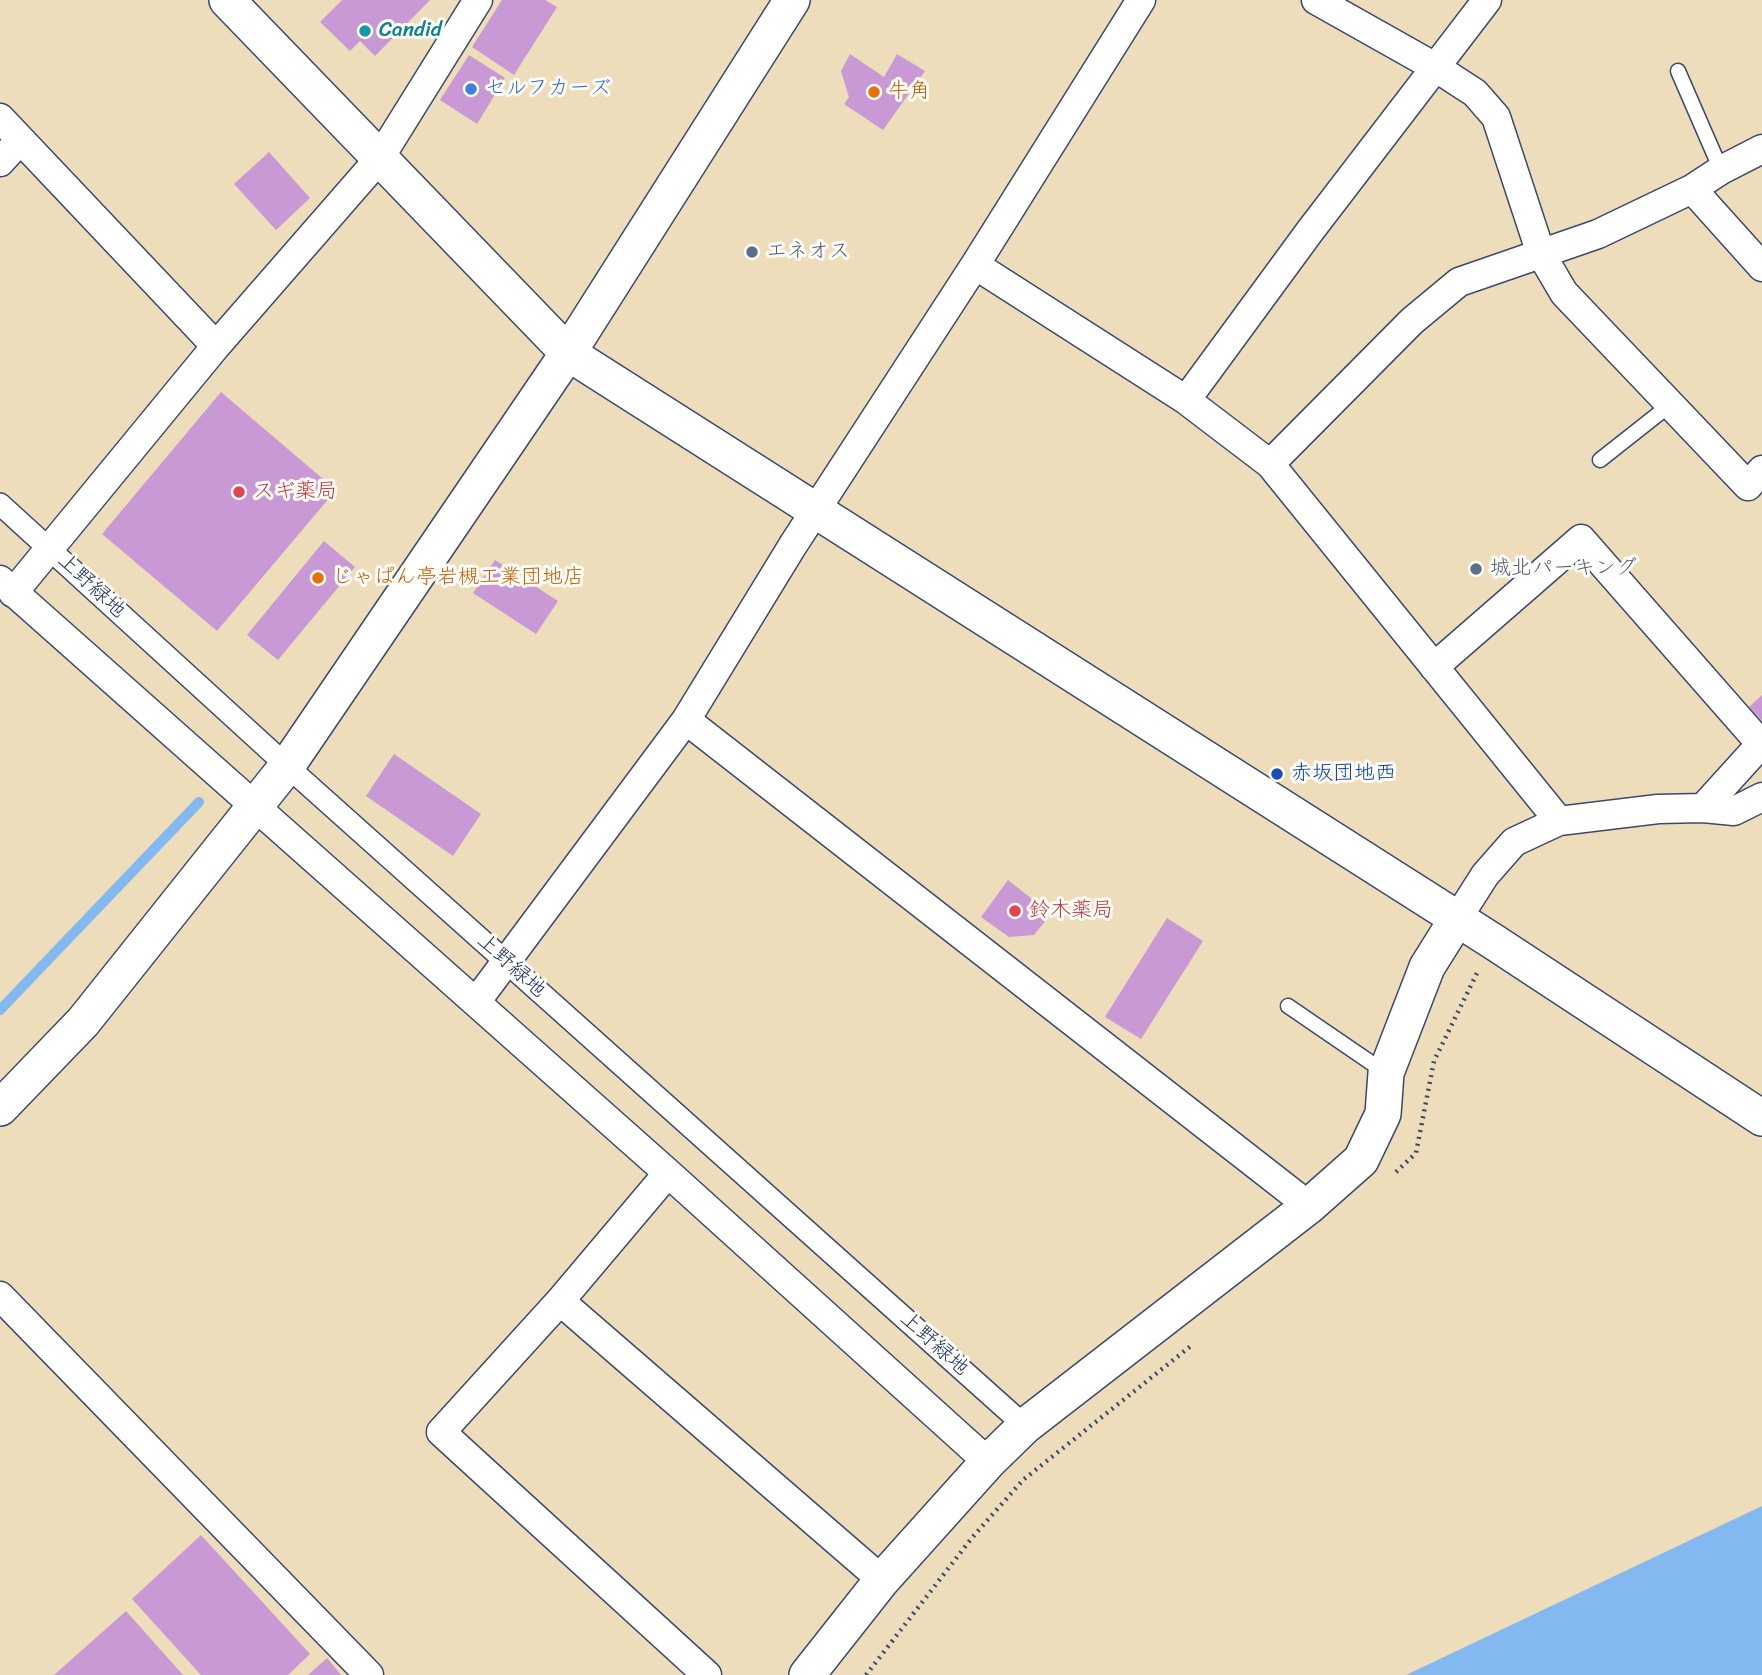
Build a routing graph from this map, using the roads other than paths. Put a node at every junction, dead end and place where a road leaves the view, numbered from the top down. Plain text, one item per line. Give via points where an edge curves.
1 (227, 0) edge
2 (478, 0) edge
3 (792, 0) edge
4 (1142, 0) edge
5 (1316, 0) edge
6 (1487, 0) edge
7 (1435, 66) junction
8 (1678, 71) dead end
9 (0, 118) edge
10 (20, 140) junction
11 (1762, 149) edge
12 (379, 159) junction
13 (0, 162) edge
14 (1721, 170) junction
15 (1692, 189) junction
16 (1541, 254) junction
17 (975, 265) junction
18 (1762, 267) edge
19 (216, 346) junction
20 (568, 353) junction
21 (1186, 401) junction
22 (1671, 404) junction
23 (1600, 460) dead end
24 (1270, 464) junction
25 (1762, 470) edge
26 (0, 504) edge
27 (815, 512) junction
28 (50, 548) junction
29 (7, 586) edge
30 (1434, 667) junction
31 (686, 720) junction
32 (287, 766) junction
33 (1762, 797) edge
34 (256, 808) junction
35 (1703, 808) junction
36 (1559, 821) junction
37 (1457, 919) junction
38 (506, 961) junction
39 (476, 1002) junction
40 (1288, 1006) dead end
41 (1386, 1073) junction
42 (0, 1108) edge
43 (1762, 1118) edge
44 (668, 1173) junction
45 (1309, 1206) junction
46 (0, 1296) edge
47 (560, 1301) junction
48 (1025, 1426) junction
49 (988, 1462) junction
50 (882, 1580) junction
51 (369, 1675) edge
52 (707, 1675) edge
53 (807, 1675) edge

1 - 12 street
2 - 12 street
3 - 20 street
4 - 17 street
5 - 7 street
6 - 7 street
7 - 16 street via 1475,93 1496,117
7 - 21 street
8 - 14 lane
9 - 10 street
10 - 13 street
10 - 19 street
11 - 14 street
12 - 19 street
12 - 20 street
14 - 15 street
15 - 16 street via 1598,234
15 - 18 street
16 - 22 street via 1564,293
16 - 24 street via 1460,282 1412,321
17 - 21 street
17 - 27 street
19 - 28 street
20 - 27 street
20 - 32 street
21 - 24 street
22 - 23 lane
22 - 25 street via 1748,486
24 - 30 street
26 - 28 street, 上野緑地
27 - 31 street
27 - 37 street
28 - 29 street
28 - 32 street, 上野緑地
29 - 34 street
30 - 35 street via 1581,539 1761,744
30 - 36 street
31 - 38 street
31 - 45 street
32 - 34 street
32 - 38 street, 上野緑地
33 - 35 street via 1734,811
34 - 39 street
34 - 42 street via 83,1022
35 - 36 street
36 - 37 street via 1514,842
37 - 41 street via 1427,967
37 - 43 street
38 - 39 street
38 - 48 street, 上野緑地
39 - 44 street
40 - 41 lane
41 - 45 street via 1383,1114 1361,1160
44 - 47 street
44 - 49 street
45 - 48 street
46 - 51 street
47 - 50 street
47 - 52 street via 441,1432
48 - 49 street
49 - 50 street
50 - 53 street

